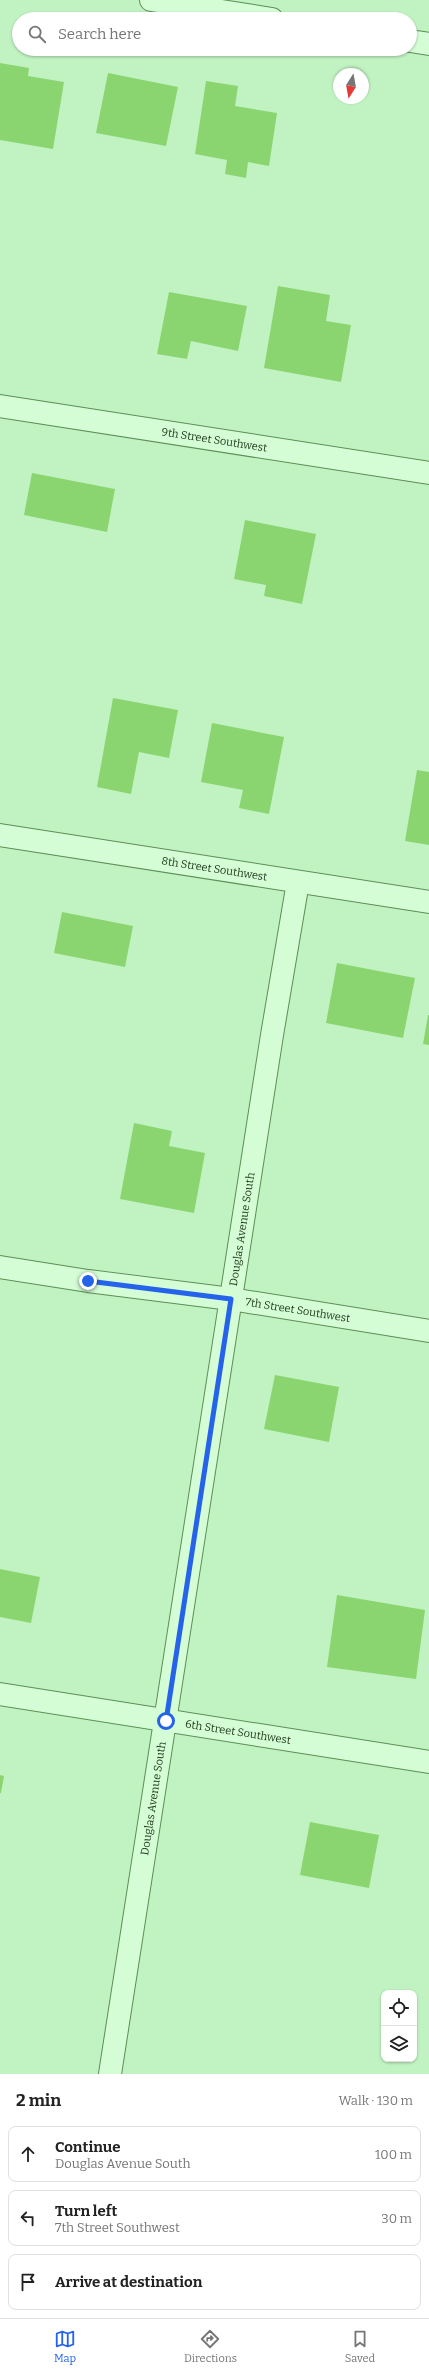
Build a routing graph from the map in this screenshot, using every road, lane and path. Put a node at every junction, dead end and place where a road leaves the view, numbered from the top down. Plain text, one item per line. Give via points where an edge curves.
1 (151, 0) edge
2 (227, 12) edge
3 (417, 42) edge
4 (429, 44) edge
5 (0, 406) edge
6 (429, 473) edge
7 (0, 835) edge
8 (298, 882) junction
9 (429, 902) edge
10 (0, 1267) edge
11 (231, 1299) junction
12 (429, 1331) edge
13 (0, 1694) edge
14 (166, 1721) junction
15 (429, 1762) edge
16 (110, 2074) edge

1 - 2 street
3 - 4 street
5 - 6 street, 9th Street Southwest
7 - 8 street, 8th Street Southwest
8 - 9 street, 8th Street Southwest
8 - 11 street, Douglas Avenue South
10 - 11 street, 7th Street Southwest
11 - 12 street, 7th Street Southwest
11 - 14 street, Douglas Avenue South
13 - 14 street, 6th Street Southwest
14 - 15 street, 6th Street Southwest
14 - 16 street, Douglas Avenue South

